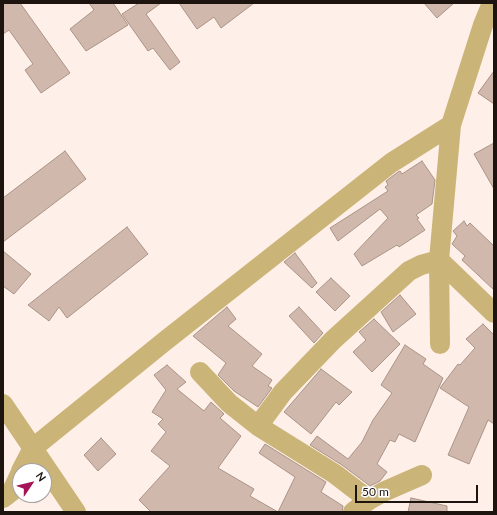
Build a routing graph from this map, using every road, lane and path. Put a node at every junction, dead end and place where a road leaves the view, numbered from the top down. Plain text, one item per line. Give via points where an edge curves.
1 (492, 3) edge
2 (489, 29) edge
3 (451, 125) junction
4 (440, 260) junction
5 (494, 313) edge
6 (440, 344) dead end
7 (200, 372) dead end
8 (3, 404) edge
9 (258, 426) junction
10 (33, 448) junction
11 (26, 463) edge
12 (422, 476) dead end
13 (12, 491) edge
14 (3, 498) edge
15 (369, 500) junction
16 (76, 512) edge
17 (353, 512) edge

1 - 2 street
2 - 3 street
3 - 4 street
3 - 10 street via 391,163
4 - 5 street
4 - 6 street
4 - 9 street via 409,271 333,340 283,392
7 - 9 street via 229,403
8 - 10 street
9 - 15 street via 335,474
10 - 11 street
10 - 16 street
12 - 15 street
13 - 14 street
15 - 17 street

